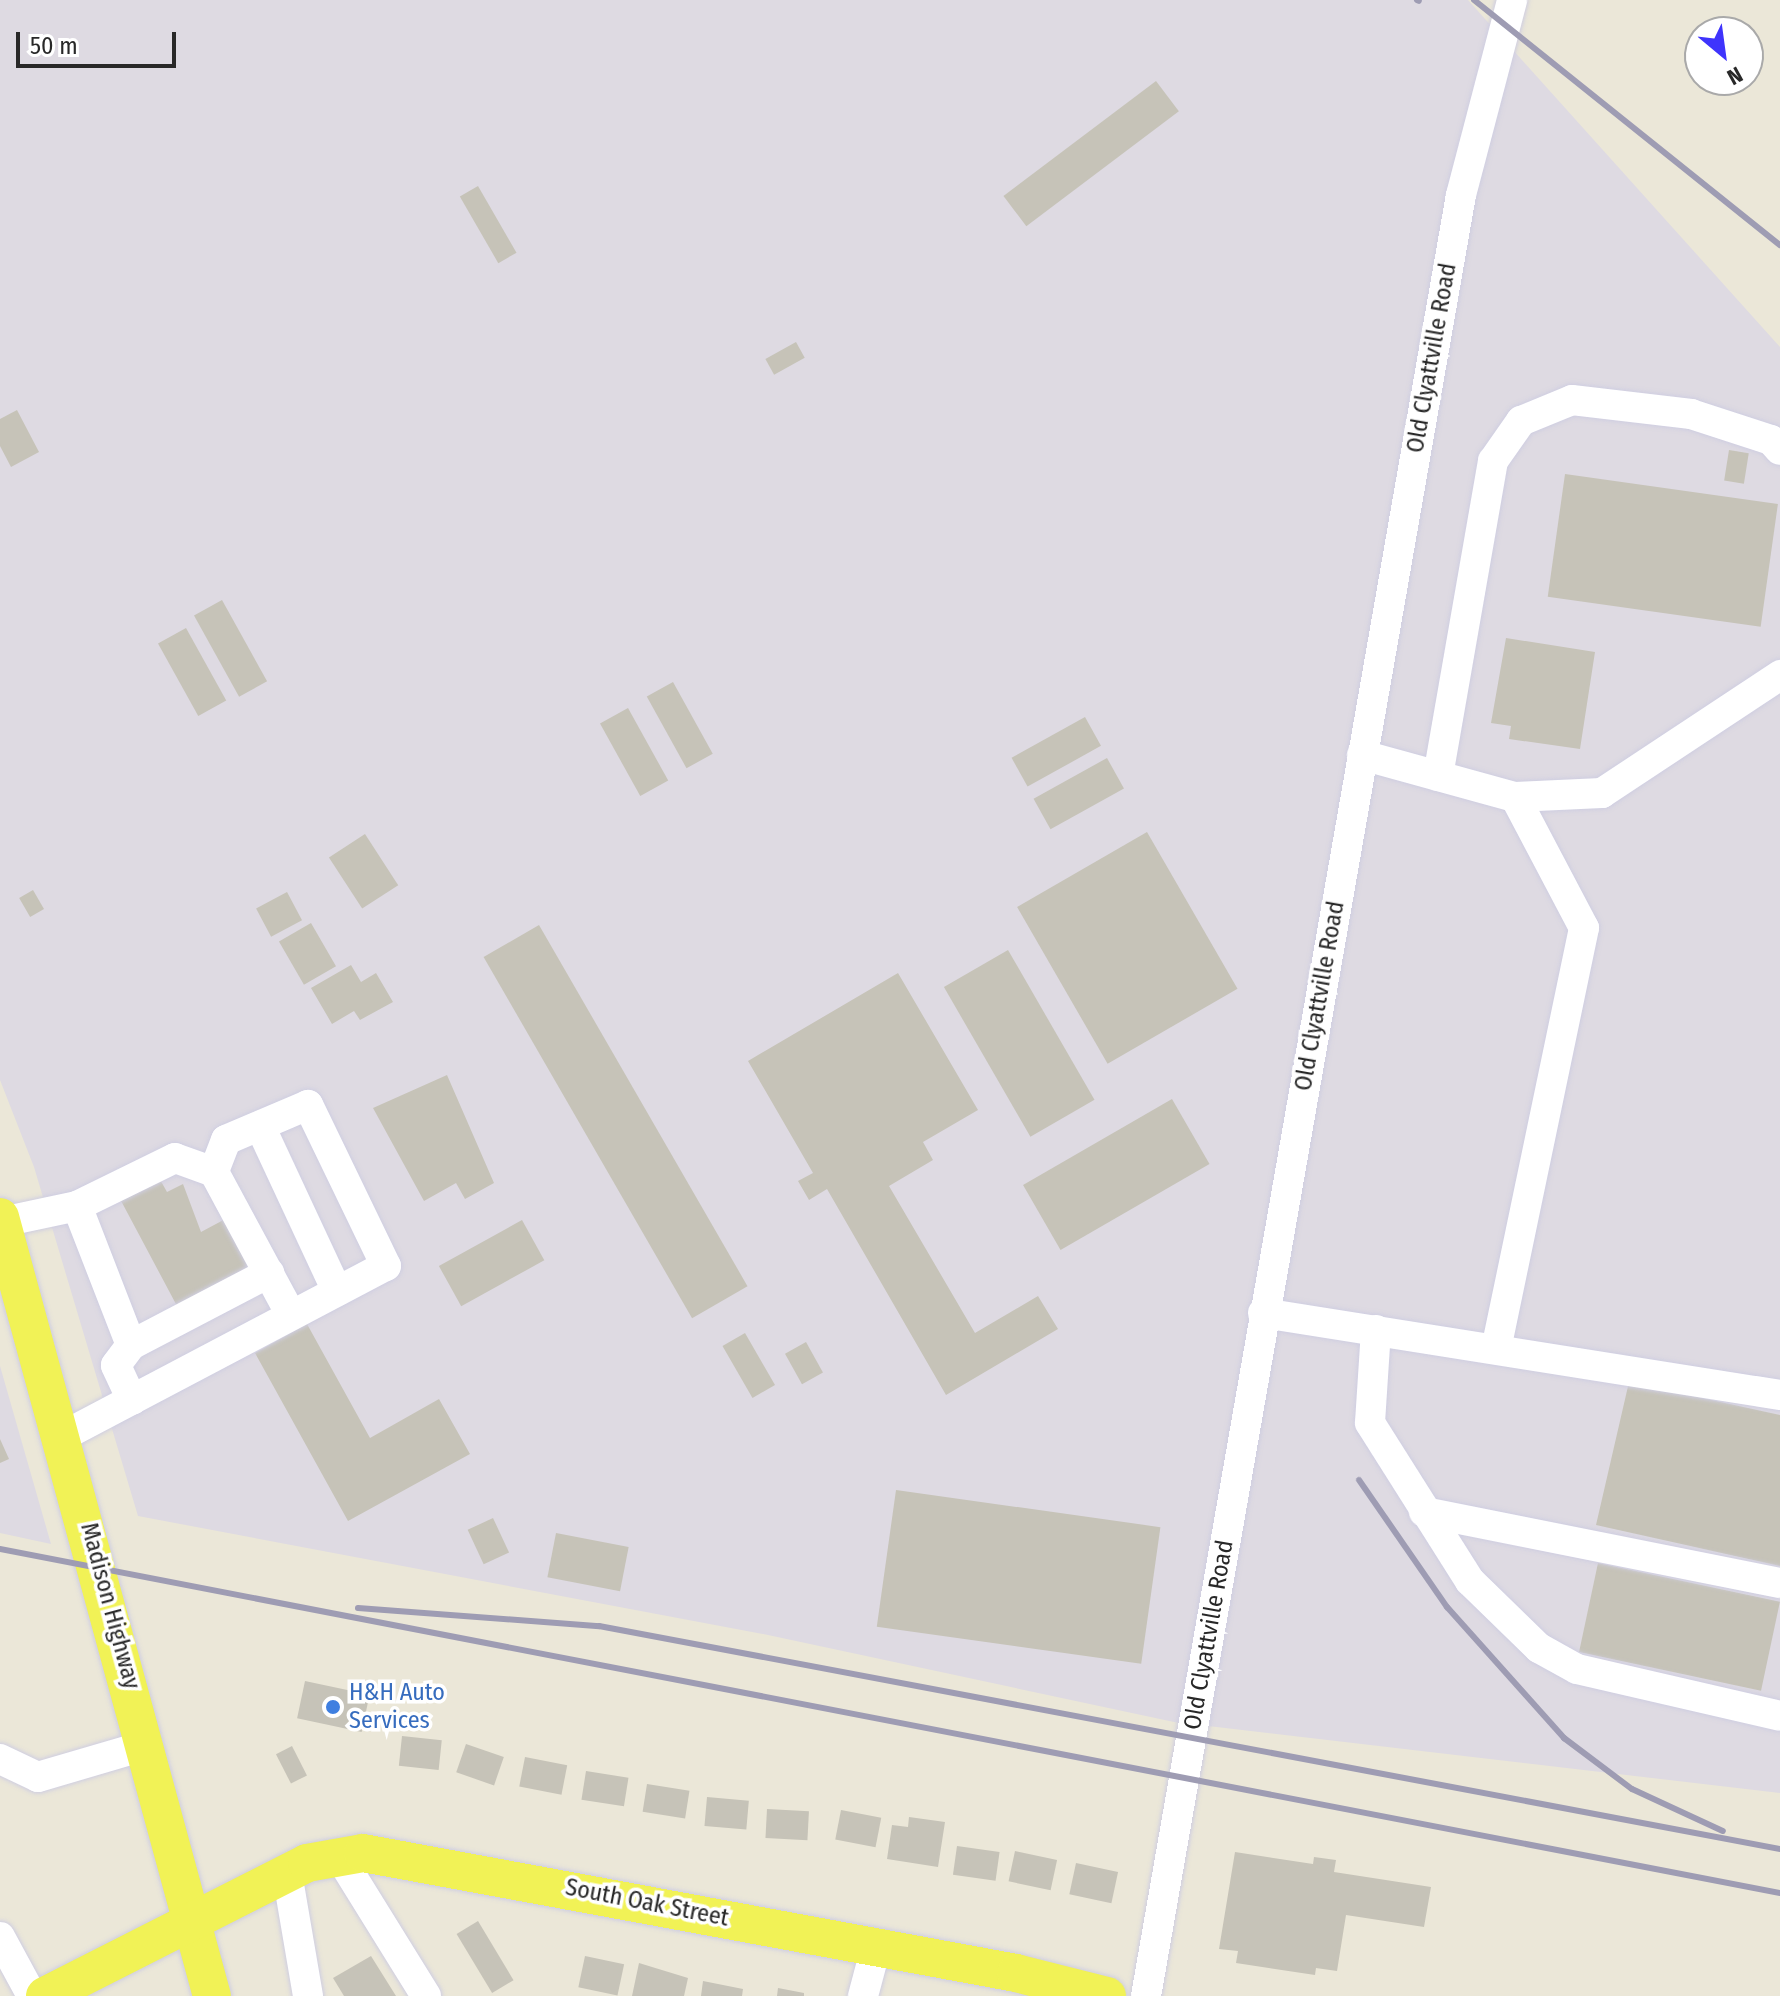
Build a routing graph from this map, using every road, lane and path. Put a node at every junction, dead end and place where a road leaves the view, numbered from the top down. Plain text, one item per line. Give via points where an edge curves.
1 (1512, 0) edge
2 (1780, 450) edge
3 (1780, 675) edge
4 (1362, 755) junction
5 (1438, 776) junction
6 (1515, 797) junction
7 (260, 1126) junction
8 (214, 1172) junction
9 (77, 1206) junction
10 (1, 1220) edge
11 (269, 1273) junction
12 (337, 1291) junction
13 (1263, 1313) junction
14 (291, 1315) junction
15 (1376, 1330) junction
16 (131, 1345) junction
17 (1496, 1348) junction
18 (1780, 1395) edge
19 (132, 1400) junction
20 (63, 1436) junction
21 (1424, 1512) junction
22 (1780, 1583) edge
23 (1780, 1716) edge
24 (147, 1745) junction
25 (0, 1759) edge
26 (338, 1854) junction
27 (287, 1873) junction
28 (196, 1918) junction
29 (0, 1937) edge
30 (876, 1947) junction
31 (296, 1993) edge
32 (32, 1996) edge
33 (45, 1996) edge
34 (212, 1996) edge
35 (426, 1996) edge
36 (863, 1996) edge
37 (1107, 1996) edge
38 (1146, 1996) edge

1 - 4 street, Old Clyattville Road via 1461,195
2 - 5 street via 1771,440 1691,414 1572,400 1521,421 1493,461
3 - 6 street via 1602,793
4 - 5 street
4 - 13 street, Old Clyattville Road
5 - 6 street
6 - 17 street via 1584,928
7 - 8 street via 226,1140
7 - 12 street
7 - 12 street via 308,1105 386,1266
8 - 9 street via 175,1158
8 - 11 street
9 - 10 street
9 - 16 street
10 - 20 main road, Madison Highway
11 - 14 street
11 - 16 street
12 - 14 street
13 - 15 street
13 - 38 street, Old Clyattville Road
14 - 19 street
15 - 17 street
15 - 21 street via 1370,1423
16 - 19 street via 116,1365
17 - 18 street
19 - 20 street
20 - 24 main road, Madison Highway
21 - 22 street
21 - 23 street via 1470,1581 1539,1648 1577,1669
24 - 25 street via 38,1777
24 - 28 main road, Madison Highway
26 - 27 main road, South Oak Street
26 - 30 main road, South Oak Street via 436,1863
26 - 35 street
27 - 28 main road, South Oak Street
27 - 31 street
28 - 33 main road, South Oak Street
28 - 34 main road, Madison Highway
29 - 32 street
30 - 36 street
30 - 37 main road, South Oak Street

